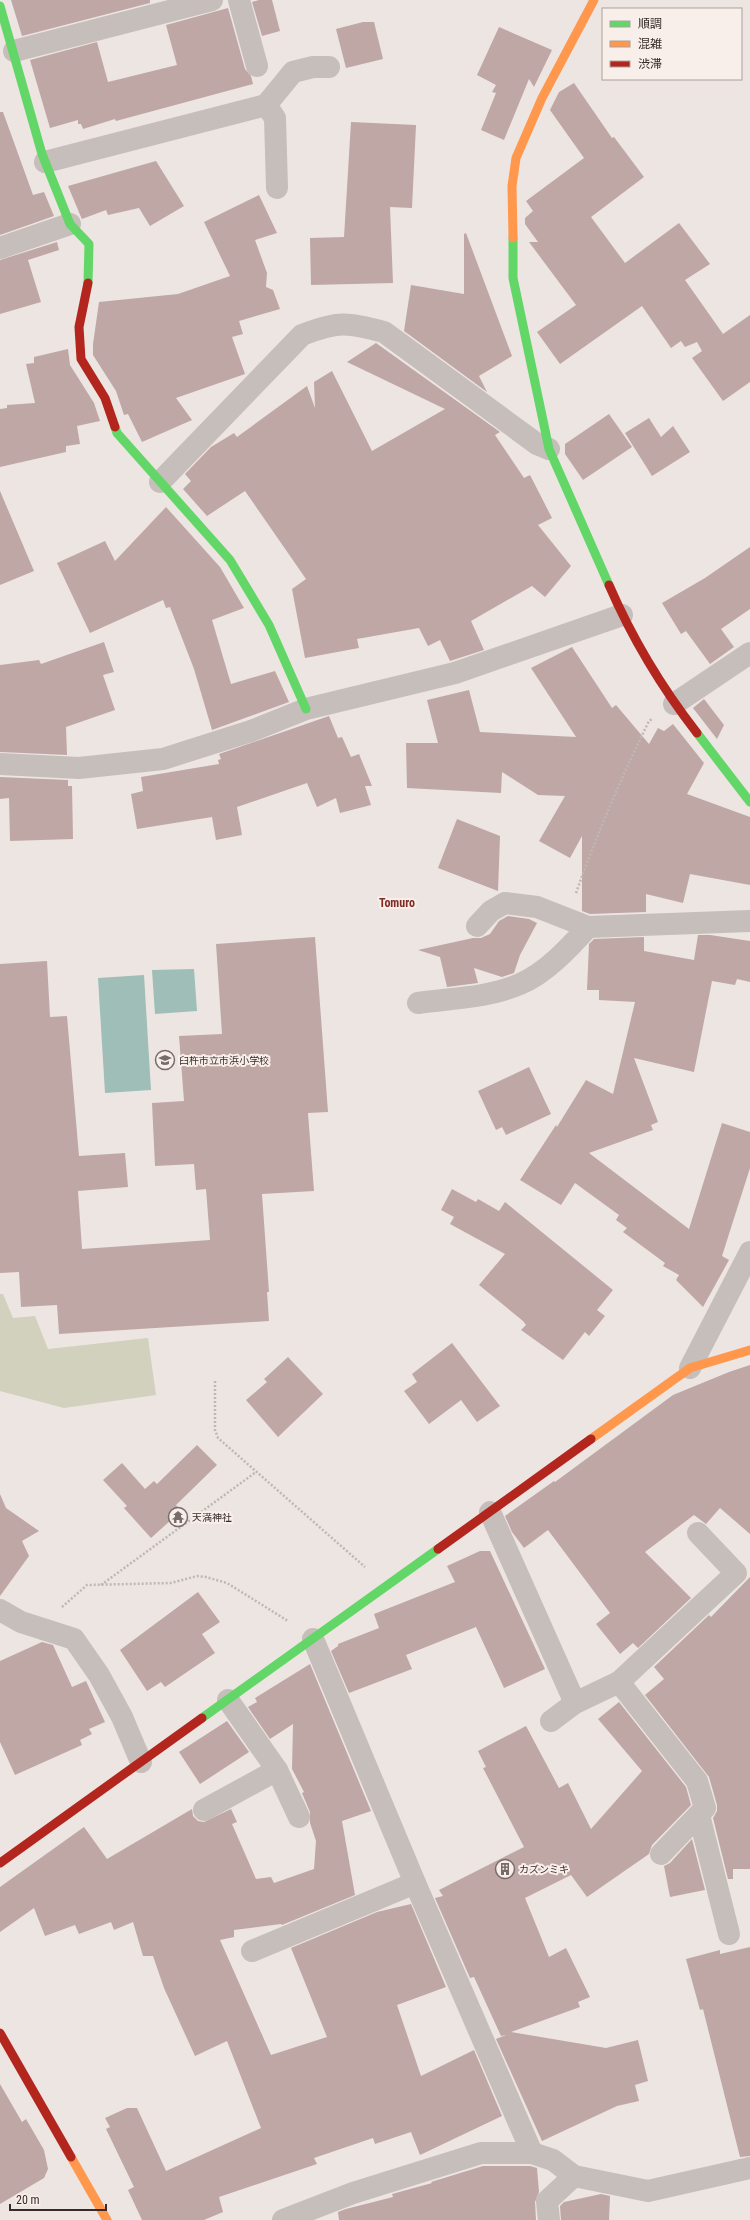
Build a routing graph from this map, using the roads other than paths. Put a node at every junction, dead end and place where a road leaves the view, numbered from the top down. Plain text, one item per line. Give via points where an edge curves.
1 (212, 0) edge
2 (239, 0) edge
3 (594, 0) edge
4 (0, 6) edge
5 (14, 51) junction
6 (257, 66) dead end
7 (329, 67) dead end
8 (266, 105) junction
9 (45, 162) junction
10 (277, 188) dead end
11 (70, 224) junction
12 (0, 248) edge
13 (549, 449) junction
14 (160, 482) junction
15 (622, 615) junction
16 (750, 653) edge
17 (674, 704) junction
18 (306, 709) junction
19 (0, 764) edge
20 (750, 802) edge
21 (750, 922) edge
22 (477, 926) dead end
23 (588, 927) junction
24 (418, 1003) dead end
25 (750, 1252) edge
26 (750, 1350) edge
27 (690, 1368) junction
28 (490, 1512) junction
29 (698, 1533) dead end
30 (0, 1610) edge
31 (312, 1639) junction
32 (619, 1682) junction
33 (228, 1700) junction
34 (575, 1703) junction
35 (551, 1721) dead end
36 (141, 1762) junction
37 (277, 1770) junction
38 (204, 1810) dead end
39 (699, 1815) junction
40 (299, 1817) dead end
41 (661, 1854) dead end
42 (0, 1863) edge
43 (415, 1883) junction
44 (729, 1934) dead end
45 (252, 1951) dead end
46 (0, 2033) edge
47 (532, 2153) junction
48 (750, 2168) edge
49 (574, 2176) junction
50 (107, 2220) edge
51 (283, 2220) edge
52 (549, 2220) edge

1 - 5 street
2 - 6 street
3 - 13 street via 542,98 516,158 512,186 513,278
4 - 5 street
5 - 9 street
7 - 8 street via 313,67 293,72
8 - 9 street
8 - 10 street via 275,118
9 - 11 street
11 - 12 street
11 - 14 street via 89,244 88,281 79,327 81,359 105,398 117,433
13 - 14 street via 537,444 384,332 354,324 329,325 302,335
13 - 15 street
14 - 18 street via 230,560 269,625
15 - 17 street
15 - 18 street via 455,673
16 - 17 street
17 - 20 street
18 - 19 street via 251,731 164,759 79,768
21 - 23 street
22 - 23 street via 491,911 505,903 537,907
23 - 24 street via 563,954 521,984 479,996
25 - 27 street
26 - 27 street
27 - 28 street
28 - 31 street
28 - 34 street
29 - 32 street via 736,1573
30 - 36 street via 21,1622 74,1639 99,1675 122,1717
31 - 33 street
31 - 43 street
32 - 34 street
32 - 39 street via 697,1781 705,1808
33 - 36 street
33 - 37 street
34 - 35 street
36 - 42 street
37 - 38 street
37 - 40 street
39 - 41 street
39 - 44 street
43 - 45 street
43 - 47 street
46 - 50 street
47 - 49 street via 553,2160
47 - 51 street via 481,2153 353,2193
48 - 49 street via 648,2190
49 - 52 street via 547,2201

